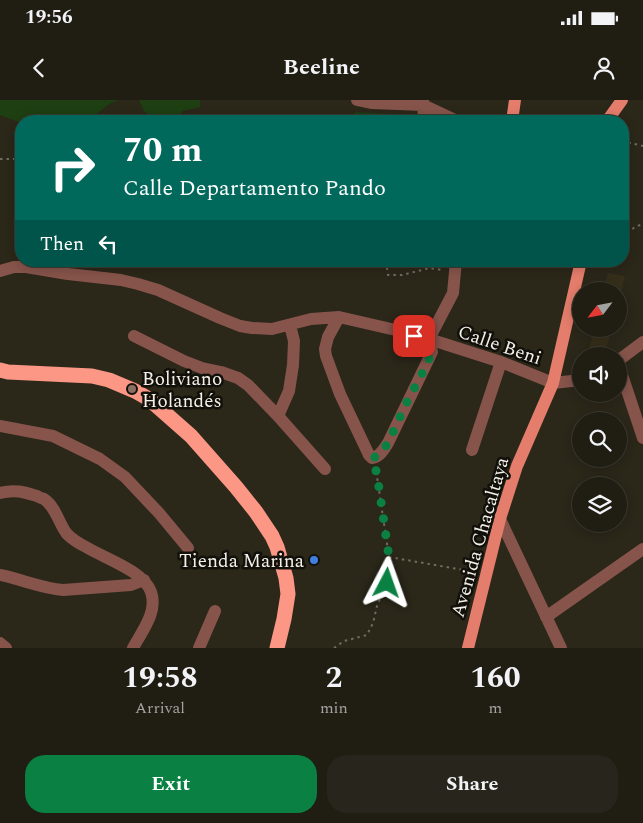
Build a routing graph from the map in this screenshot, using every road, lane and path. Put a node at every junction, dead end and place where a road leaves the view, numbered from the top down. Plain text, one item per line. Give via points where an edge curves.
1 (357, 100) edge
2 (515, 100) edge
3 (622, 100) edge
4 (423, 102) edge
5 (424, 115) edge
6 (447, 115) edge
7 (513, 115) edge
8 (611, 115) edge
9 (629, 143) edge
10 (643, 146) edge
11 (0, 159) edge
12 (15, 159) edge
13 (643, 224) edge
14 (629, 232) edge
15 (387, 267) edge
16 (452, 267) edge
17 (456, 267) edge
18 (580, 267) edge
19 (0, 271) edge
20 (339, 317) junction
21 (290, 325) junction
22 (134, 336) dead end
23 (429, 340) junction
24 (643, 342) edge
25 (627, 354) edge
26 (501, 362) junction
27 (0, 370) edge
28 (572, 381) edge
29 (553, 383) junction
30 (627, 390) edge
31 (278, 416) junction
32 (0, 426) edge
33 (643, 438) edge
34 (472, 450) dead end
35 (372, 458) junction
36 (325, 468) dead end
37 (0, 493) edge
38 (500, 519) junction
39 (188, 548) dead end
40 (643, 549) edge
41 (389, 557) junction
42 (487, 574) junction
43 (0, 575) edge
44 (144, 580) junction
45 (215, 610) dead end
46 (546, 617) junction
47 (0, 643) edge
48 (6, 648) edge
49 (133, 648) edge
50 (199, 648) edge
51 (277, 648) edge
52 (334, 648) edge
53 (468, 648) edge
54 (561, 648) edge

1 - 4 street via 371,103
2 - 7 main road
3 - 8 main road
4 - 5 street
4 - 6 street
9 - 10 path
11 - 12 path
13 - 14 path
15 - 16 path via 388,275
17 - 23 street via 453,293
18 - 29 main road, Avenida Chacaltaya
19 - 21 street, Calle Beni via 26,267 121,280 158,290 240,326 272,329
20 - 21 street, Calle Beni via 311,319
20 - 23 street, Calle Beni
20 - 35 street via 328,337 326,356 340,394
21 - 31 street via 294,341 293,365 289,391
22 - 31 street via 184,361 238,378
23 - 26 street, Calle Beni
23 - 35 street via 432,352 426,366 388,443 380,454
24 - 25 street
26 - 29 street, Calle Beni
26 - 34 street
27 - 51 highway via 109,380 149,399 191,436 236,486 277,547 288,594
28 - 29 street, Calle Beni
29 - 38 main road, Avenida Chacaltaya via 517,466
30 - 33 street
31 - 36 street
32 - 39 street via 54,436 100,459 146,498
35 - 41 path
37 - 44 street via 19,491 44,499 68,535
38 - 42 main road, Avenida Chacaltaya
38 - 46 street
40 - 46 street
41 - 42 path
41 - 52 path via 387,583 366,635 344,641
42 - 53 main road, Avenida Chacaltaya
43 - 44 street via 54,590 131,584
44 - 49 street via 151,590 153,606
45 - 50 street
46 - 54 street
47 - 48 street

